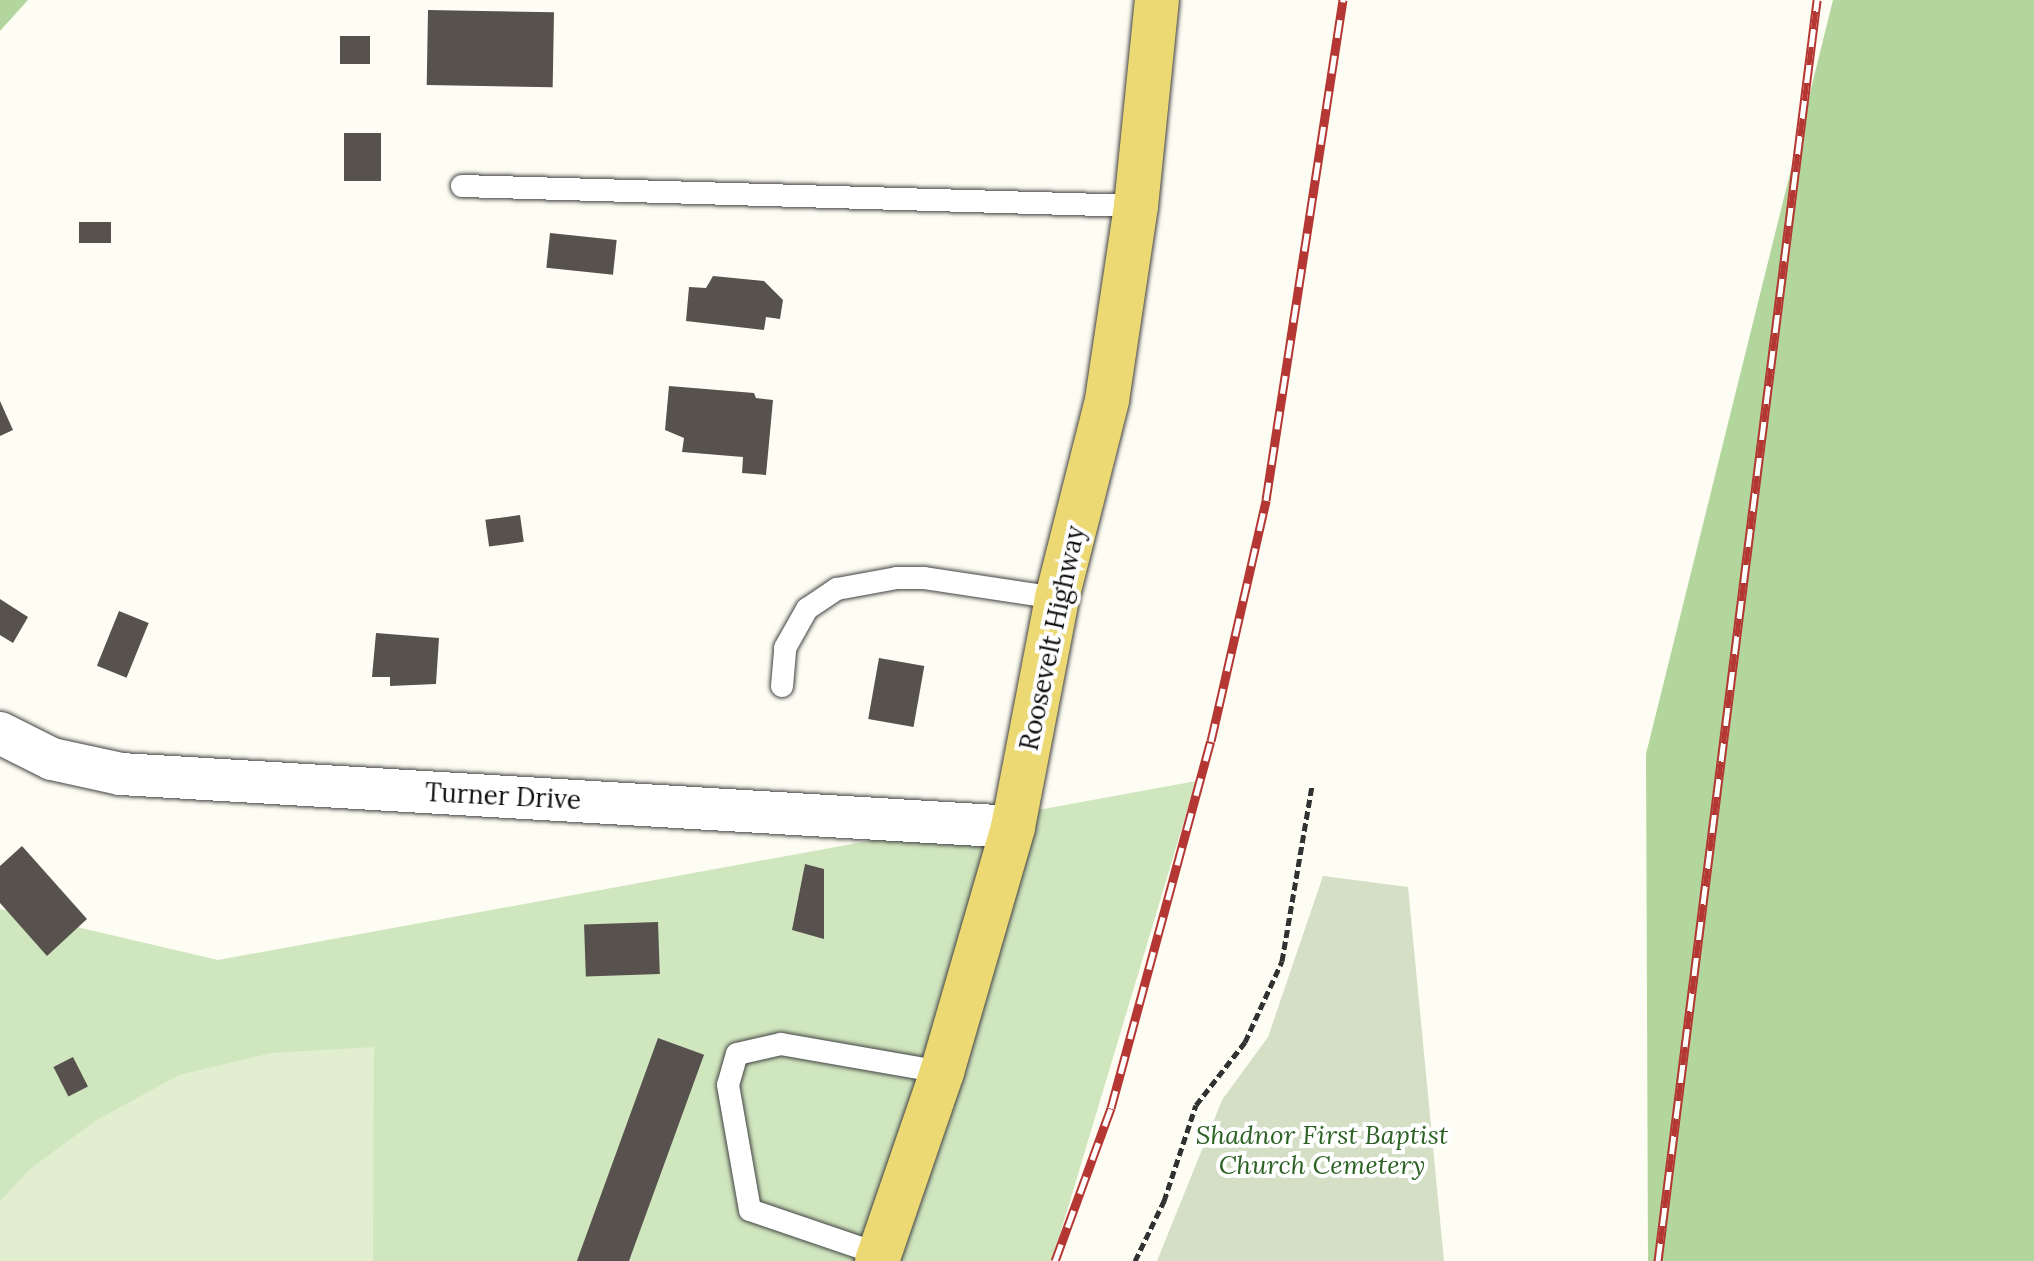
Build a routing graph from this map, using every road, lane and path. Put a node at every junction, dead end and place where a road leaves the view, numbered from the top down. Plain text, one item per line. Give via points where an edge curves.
1 (1157, 0) edge
2 (462, 186) dead end
3 (1136, 206) junction
4 (1057, 598) junction
5 (782, 686) dead end
6 (0, 733) edge
7 (1312, 785) dead end
8 (1013, 827) junction
9 (942, 1072) junction
10 (878, 1258) edge
11 (1135, 1261) edge

1 - 3 main road, Roosevelt Highway
2 - 3 lane
3 - 4 main road, Roosevelt Highway via 1107,400
4 - 5 lane via 924,578 837,589 807,609 785,648
4 - 8 main road, Roosevelt Highway
6 - 8 street, Turner Drive via 52,759 121,774
7 - 11 path via 1282,961 1245,1042 1196,1105 1164,1201
8 - 9 main road, Roosevelt Highway
9 - 10 main road, Roosevelt Highway
9 - 10 lane via 781,1044 737,1054 728,1085 750,1210

